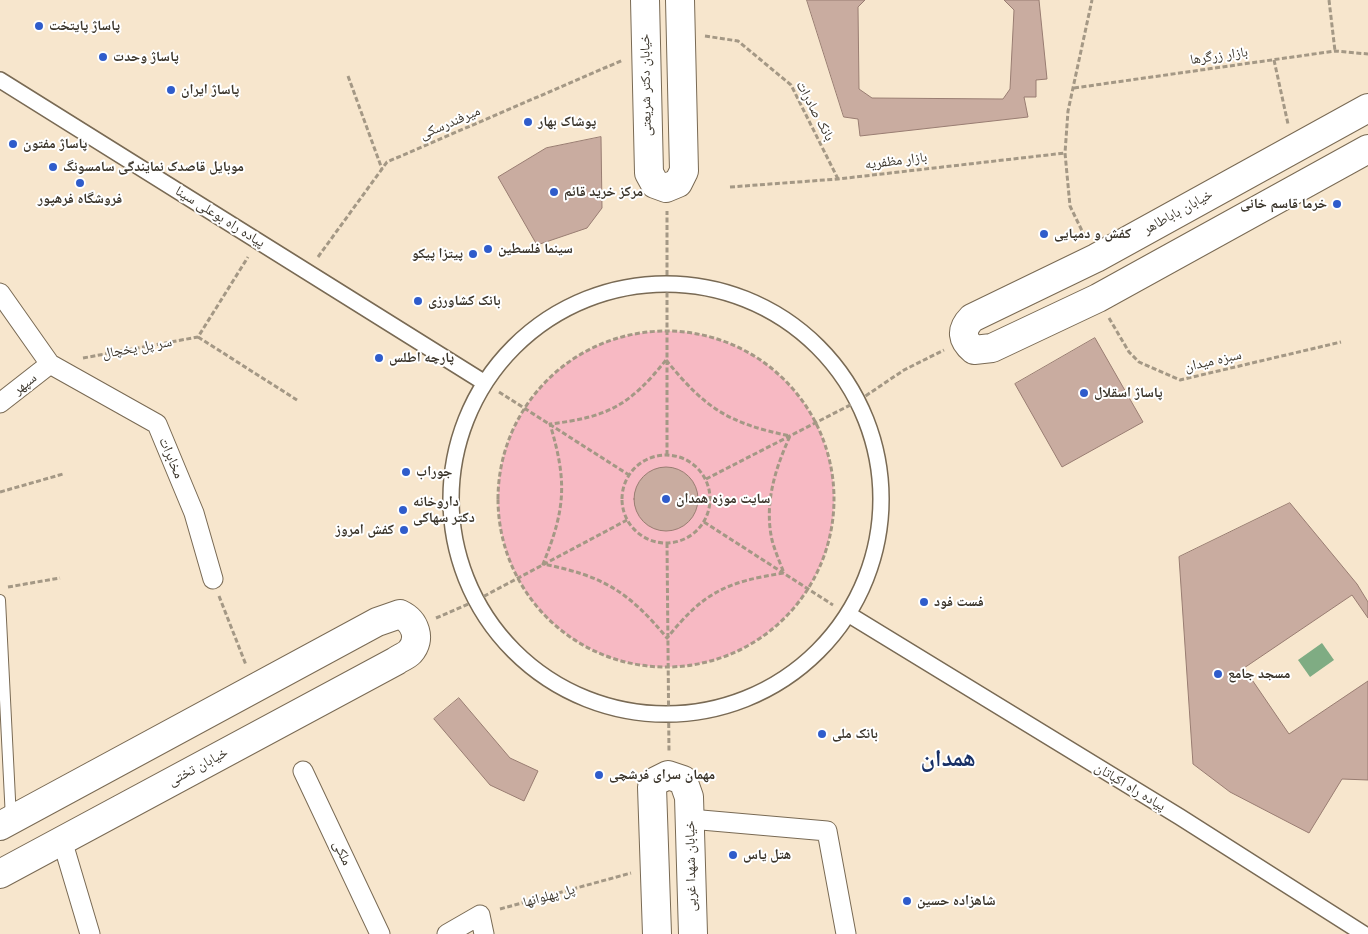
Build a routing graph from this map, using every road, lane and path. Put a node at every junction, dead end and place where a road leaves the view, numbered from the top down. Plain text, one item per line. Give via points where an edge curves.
1 (645, 0) edge
2 (680, 0) edge
3 (1092, 0) edge
4 (1329, 0) edge
5 (681, 35) junction
6 (646, 50) junction
7 (1335, 52) junction
8 (1368, 54) edge
9 (1274, 60) junction
10 (348, 76) dead end
11 (0, 80) edge
12 (1074, 88) junction
13 (1368, 108) edge
14 (1293, 149) junction
15 (1368, 149) edge
16 (1065, 153) junction
17 (382, 169) junction
18 (657, 178) junction
19 (838, 179) junction
20 (730, 187) dead end
21 (258, 241) junction
22 (1096, 258) junction
23 (307, 272) junction
24 (666, 283) junction
25 (0, 293) edge
26 (1098, 298) junction
27 (665, 331) junction
28 (198, 337) junction
29 (964, 340) junction
30 (1341, 342) dead end
31 (666, 360) junction
32 (50, 364) junction
33 (485, 383) junction
34 (297, 400) dead end
35 (858, 401) junction
36 (0, 403) edge
37 (525, 408) junction
38 (816, 422) junction
39 (550, 424) junction
40 (790, 436) junction
41 (667, 455) junction
42 (62, 474) dead end
43 (629, 475) junction
44 (706, 479) junction
45 (0, 492) edge
46 (627, 520) junction
47 (704, 522) junction
48 (667, 544) junction
49 (543, 564) junction
50 (784, 573) junction
51 (60, 578) dead end
52 (517, 578) junction
53 (213, 579) joint
54 (0, 588) edge
55 (808, 589) junction
56 (0, 600) edge
57 (475, 601) junction
58 (848, 614) junction
59 (414, 627) junction
60 (667, 638) junction
61 (239, 649) dead end
62 (667, 668) junction
63 (670, 715) junction
64 (303, 771) dead end
65 (668, 775) junction
66 (43, 803) junction
67 (690, 808) junction
68 (5, 823) edge
69 (62, 840) junction
70 (655, 866) junction
71 (0, 874) edge
72 (480, 915) junction
73 (90, 934) edge
74 (380, 934) edge
75 (447, 934) edge
76 (484, 934) edge
77 (657, 934) edge
78 (693, 934) edge
79 (846, 934) edge
80 (1364, 934) edge

1 - 6 main road, خیابان دکتر شریعتی
2 - 5 main road
3 - 12 path
4 - 7 path
5 - 18 main road via 683,176 678,183
5 - 19 path, بانک صادرات via 738,41 791,85
6 - 17 path, میرفندرسکی via 388,162
6 - 18 main road, خیابان دکتر شریعتی
7 - 8 path, بازار زرگرها
7 - 9 path, بازار زرگرها
9 - 12 path, بازار زرگرها
9 - 14 path
10 - 17 path
11 - 21 street, پیاده راه بوعلی سینا
12 - 16 path via 1068,111
13 - 14 main road, خیابان باباطاهر
14 - 22 main road, خیابان باباطاهر
15 - 26 main road
16 - 19 path, بازار مظفریه
16 - 22 path via 1070,206
17 - 23 path, میرفندرسکی
18 - 24 path
19 - 20 path, بازار مظفریه
21 - 23 street, پیاده راه بوعلی سینا
21 - 28 path
22 - 29 main road, خیابان باباطاهر via 985,311 966,324
23 - 33 street, پیاده راه بوعلی سینا
24 - 27 path
24 - 33 street via 622,288 581,301 544,322 511,350
24 - 35 street via 712,288 757,303 798,328 832,361
25 - 32 street
26 - 29 main road via 981,351 974,350
26 - 30 path, سبزه میدان via 1129,352 1139,362 1160,374 1180,380
27 - 31 path
27 - 37 path via 632,334 600,344 571,361 546,382
27 - 38 path via 702,335 737,346 769,366 796,391
28 - 32 path, سر پل یخچال
28 - 34 path
29 - 35 path via 904,370
31 - 39 path via 644,387 616,407 584,420
31 - 40 path via 690,390 719,413 753,428
31 - 41 path
32 - 36 street, سپهر
32 - 53 street, مخابرات via 157,424 194,513
33 - 37 path
33 - 57 street via 464,424 453,469 451,515 459,560
35 - 38 path
35 - 58 street via 874,443 881,486 879,531 868,574
37 - 39 path
37 - 52 path via 509,440 502,466 498,510 504,545
38 - 40 path
38 - 55 path via 828,455 834,489 832,524 823,558
39 - 43 path
39 - 49 path via 560,458 562,494 557,530
40 - 44 path
40 - 50 path via 776,469 770,504 772,540
41 - 43 path via 646,460
41 - 44 path via 690,462
42 - 45 path
43 - 46 path via 622,497
44 - 47 path via 710,501
46 - 48 path via 644,537
46 - 49 path
47 - 48 path via 688,538
47 - 50 path
48 - 60 path
49 - 52 path
49 - 60 path via 580,571 614,587 643,609
50 - 55 path
50 - 60 path via 749,578 717,591 689,611
51 - 54 path
52 - 57 path
52 - 62 path via 537,608 572,638 596,652 631,664
53 - 61 path
55 - 58 path
55 - 62 path via 762,638 732,654 701,664
56 - 68 lane
57 - 59 path
57 - 63 street via 503,641 546,678 578,697 622,711
58 - 63 street via 822,648 782,680 752,697 712,710
58 - 80 street, پیاده راه اکباتان
59 - 66 main road via 407,617 400,614 378,622
59 - 69 main road, خیابان تختی via 416,642 410,652 396,661
60 - 62 path
62 - 63 path
63 - 65 path
64 - 74 street, ملکی
65 - 67 main road via 683,780
65 - 70 main road via 652,787
66 - 68 main road
66 - 69 main road
67 - 78 main road, خیابان شهدا غربی
67 - 79 street via 827,831
69 - 71 main road, خیابان تختی
69 - 73 street
70 - 72 path, پل پهلوانها
70 - 77 main road
72 - 75 street
72 - 76 street

